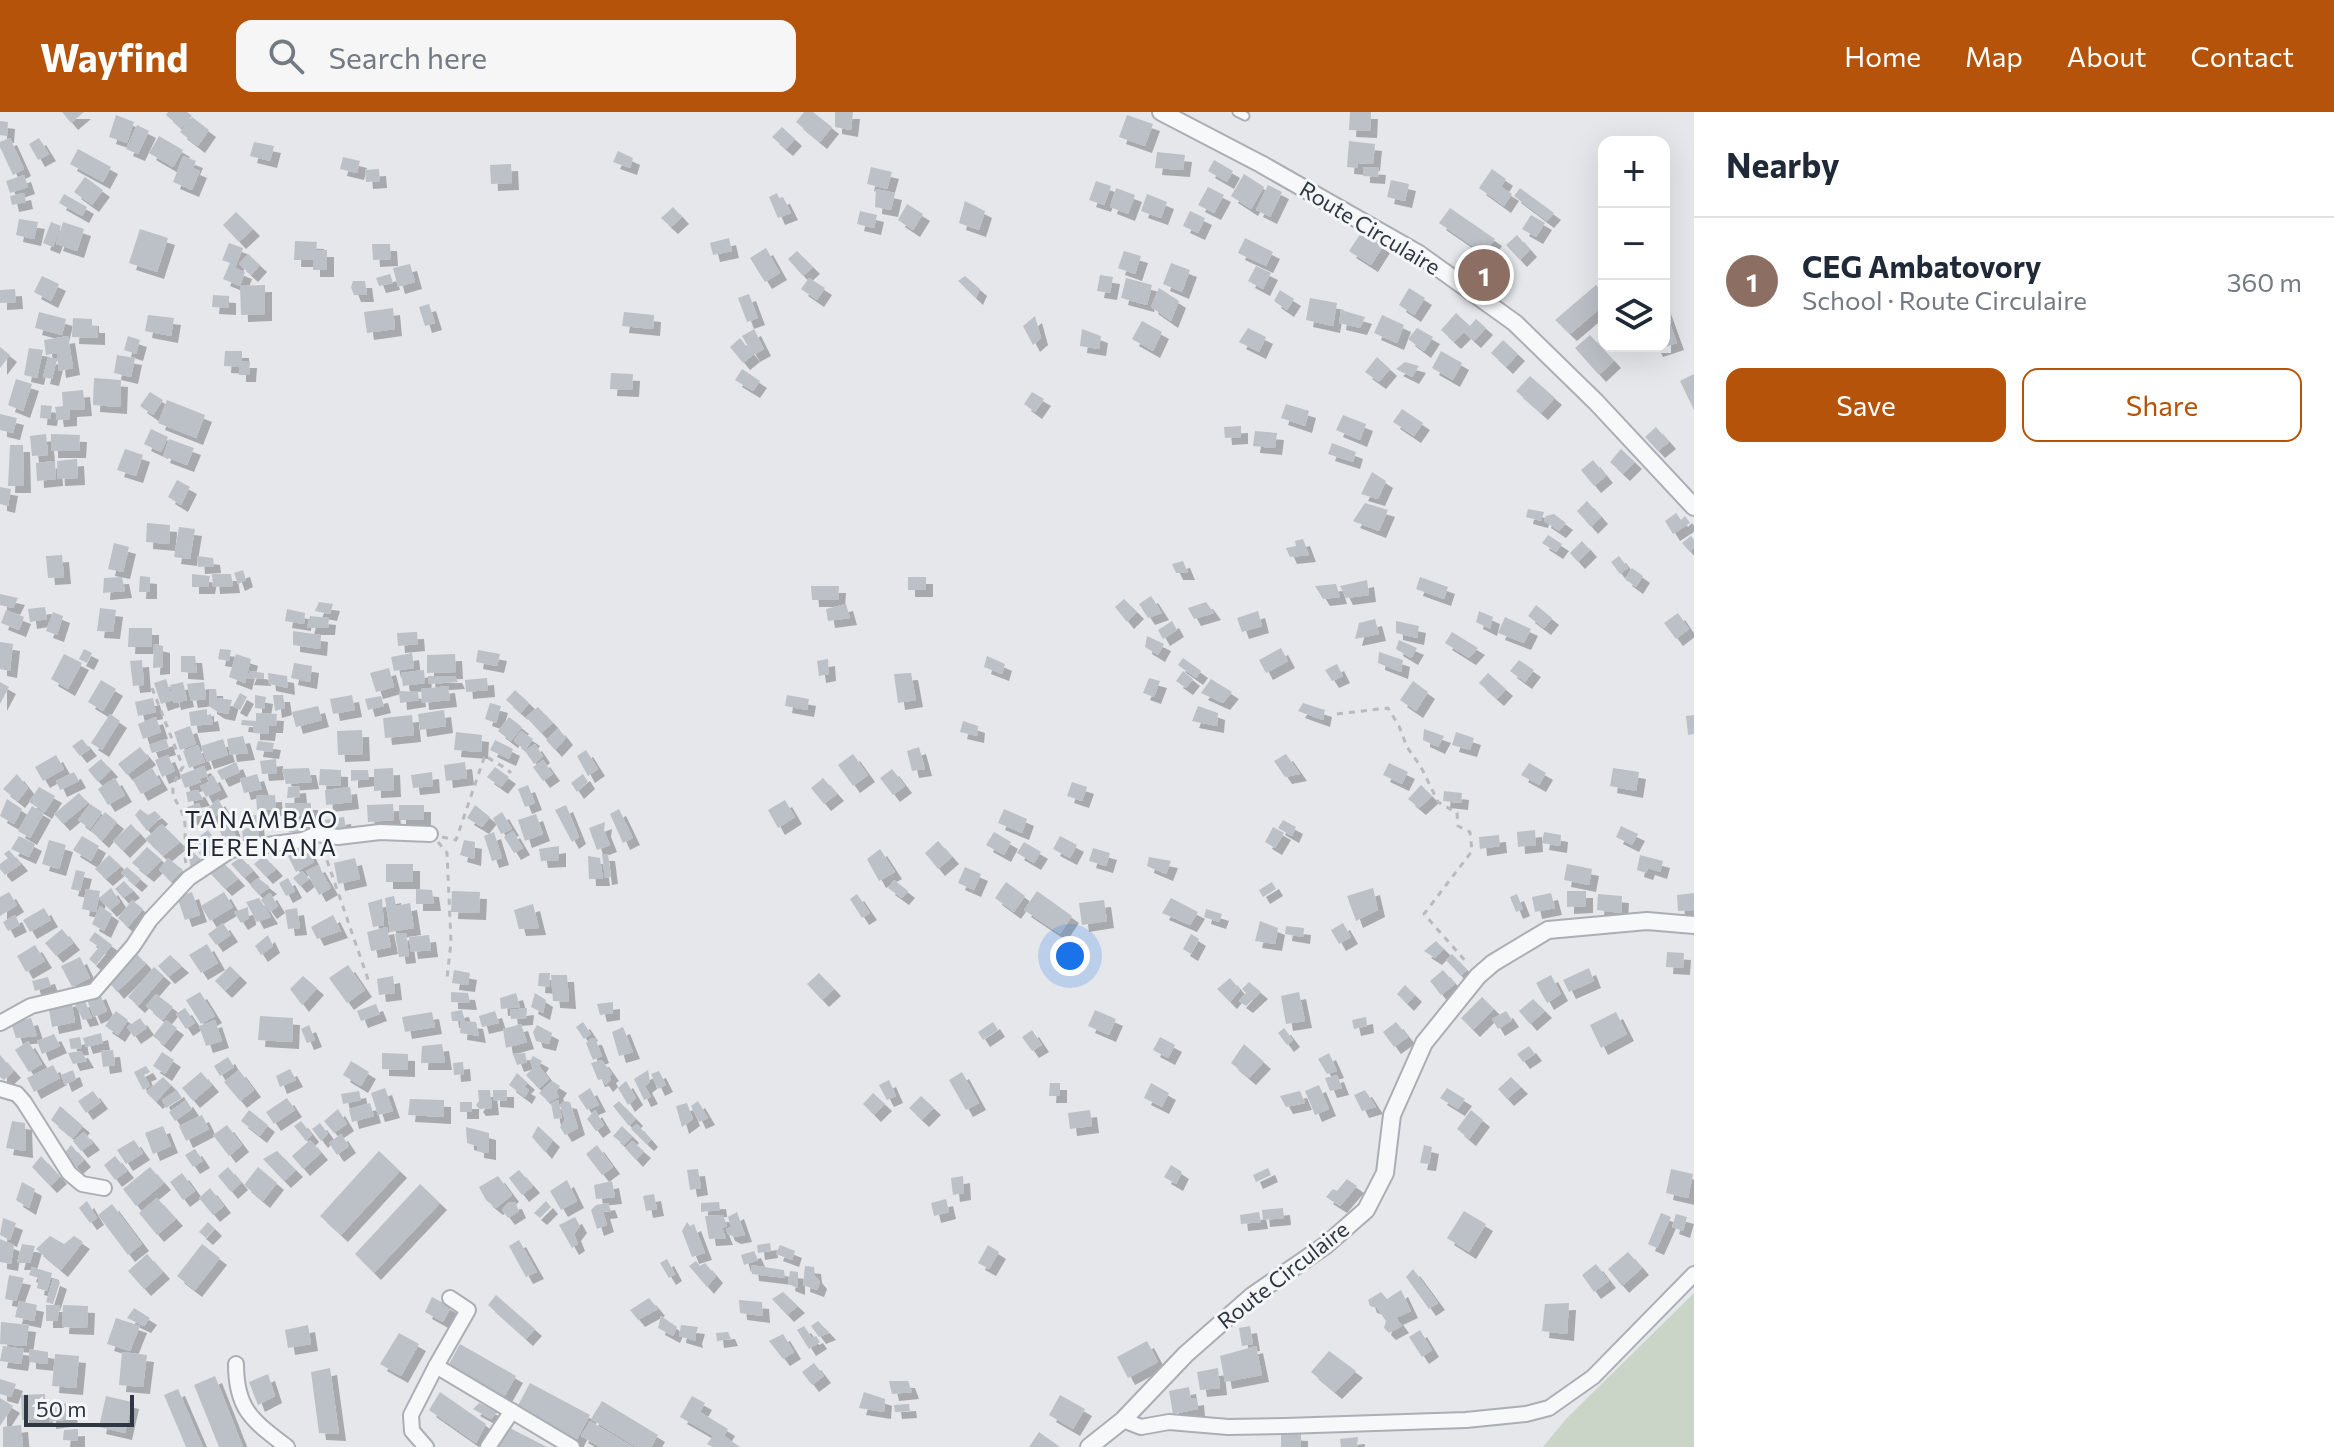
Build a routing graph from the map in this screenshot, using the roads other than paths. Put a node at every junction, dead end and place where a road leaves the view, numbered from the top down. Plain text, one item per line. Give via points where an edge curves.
1 (1161, 112) edge
2 (1694, 507) edge
3 (430, 834) road end
4 (1694, 925) edge
5 (0, 1023) edge
6 (0, 1089) edge
7 (104, 1188) dead end
8 (1694, 1274) edge
9 (450, 1298) dead end
10 (236, 1364) dead end
11 (436, 1366) junction
12 (512, 1411) junction
13 (1123, 1420) junction
14 (287, 1447) edge
15 (426, 1447) edge
16 (488, 1447) edge
17 (572, 1447) edge
18 (1089, 1447) edge

1 - 2 street, Route Circulaire via 1419,254 1515,323
3 - 5 street via 317,834 231,850 189,878 94,991 31,1006
4 - 13 street, Route Circulaire via 1647,921 1548,930 1478,976 1424,1043 1392,1115 1385,1173 1366,1210 1252,1296
6 - 7 street via 24,1102 69,1173 82,1184
8 - 13 street via 1593,1377 1549,1408 1526,1414 1285,1426 1169,1422 1141,1427
9 - 11 street via 468,1310
10 - 14 street via 243,1407
11 - 12 street
11 - 15 street via 411,1415 412,1431
12 - 16 street
12 - 17 street
13 - 18 street, Route Circulaire

